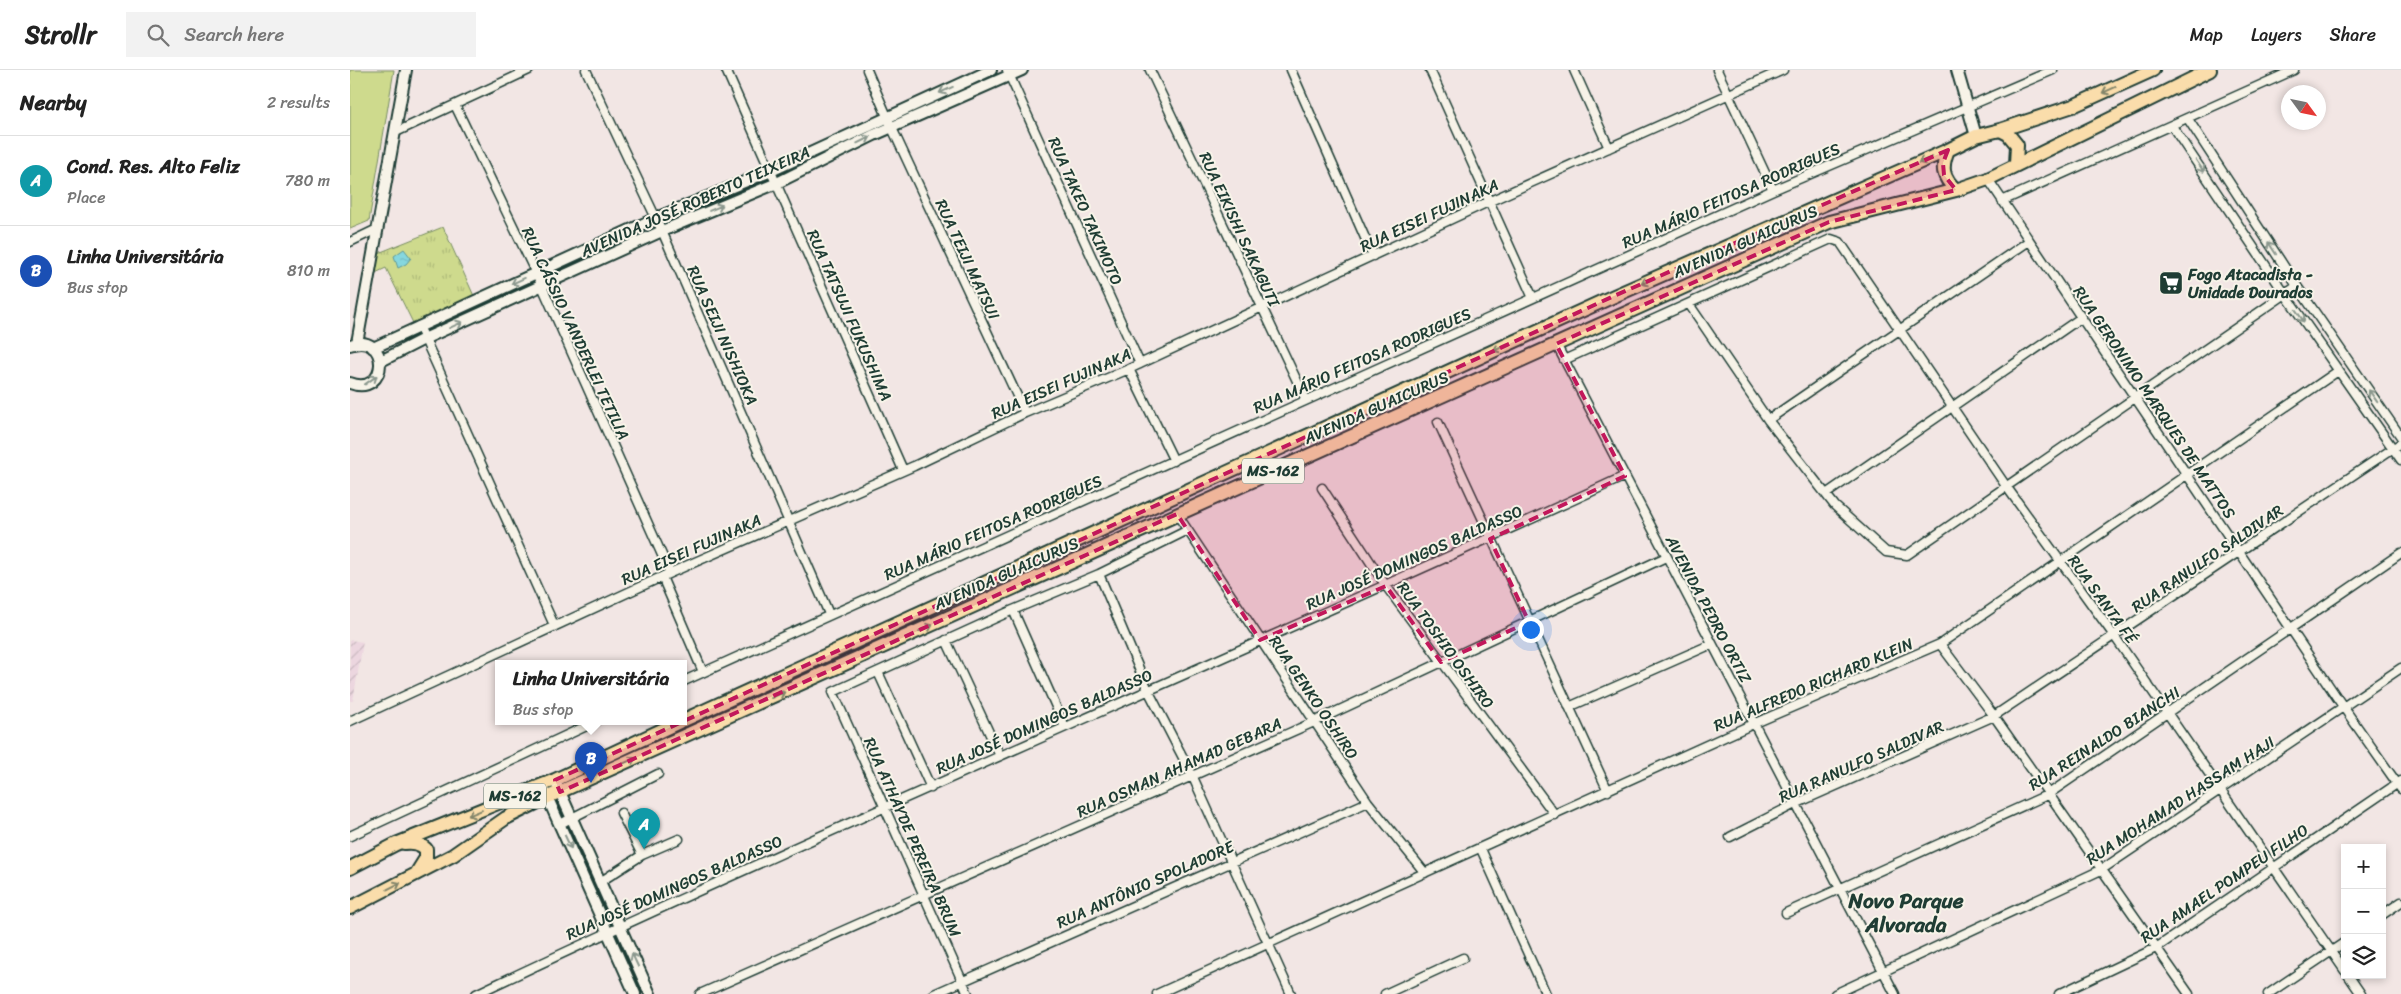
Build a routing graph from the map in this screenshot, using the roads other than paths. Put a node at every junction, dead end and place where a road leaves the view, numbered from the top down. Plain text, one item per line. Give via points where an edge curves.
1 (406, 70) edge
2 (529, 70) edge
3 (586, 70) edge
4 (726, 70) edge
5 (868, 70) edge
6 (991, 70) edge
7 (1022, 70) edge
8 (1150, 70) edge
9 (1291, 70) edge
10 (1430, 70) edge
11 (1574, 70) edge
12 (1716, 70) edge
13 (1783, 70) edge
14 (1957, 70) edge
15 (2053, 70) edge
16 (2153, 70) edge
17 (2210, 70) edge
18 (2294, 70) edge
19 (1008, 73) edge
20 (1728, 95) junction
21 (455, 105) junction
22 (1966, 108) junction
23 (888, 116) junction
24 (2188, 119) junction
25 (2172, 126) junction
26 (892, 128) junction
27 (2000, 130) junction
28 (394, 133) junction
29 (1976, 136) junction
30 (1609, 148) junction
31 (1948, 150) junction
32 (2016, 164) junction
33 (771, 171) junction
34 (1988, 179) junction
35 (776, 183) junction
36 (1773, 190) junction
37 (1956, 190) junction
38 (2002, 201) junction
39 (1488, 202) junction
40 (656, 218) junction
41 (377, 229) junction
42 (662, 231) junction
43 (2029, 241) junction
44 (350, 242) edge
45 (1373, 256) junction
46 (535, 274) junction
47 (542, 286) junction
48 (2297, 286) junction
49 (2285, 294) junction
50 (1533, 298) junction
51 (1689, 304) junction
52 (1261, 308) junction
53 (2082, 317) junction
54 (419, 326) junction
55 (1901, 330) junction
56 (424, 339) junction
57 (354, 344) edge
58 (1556, 344) junction
59 (373, 348) junction
60 (1564, 360) junction
61 (381, 362) junction
62 (1140, 364) junction
63 (1130, 369) junction
64 (2338, 371) junction
65 (350, 385) edge
66 (2134, 397) junction
67 (1306, 400) junction
68 (1953, 408) junction
69 (1025, 413) junction
70 (1768, 420) junction
71 (1438, 422) dead end
72 (2401, 436) edge
73 (2401, 444) edge
74 (2393, 448) junction
75 (2401, 460) edge
76 (1174, 461) junction
77 (904, 470) junction
78 (2187, 475) junction
79 (1625, 476) junction
80 (2006, 486) junction
81 (1322, 488) dead end
82 (1826, 494) junction
83 (1177, 514) junction
84 (789, 520) junction
85 (1186, 531) junction
86 (1490, 539) junction
87 (2239, 552) junction
88 (2401, 554) edge
89 (1666, 557) junction
90 (2059, 562) junction
91 (670, 573) junction
92 (1099, 574) junction
93 (662, 577) junction
94 (1386, 586) junction
95 (1013, 610) junction
96 (829, 614) junction
97 (1529, 622) junction
98 (554, 626) junction
99 (2290, 628) junction
100 (2115, 637) junction
101 (946, 640) junction
102 (1260, 640) junction
103 (1712, 644) junction
104 (1940, 644) junction
105 (1441, 662) junction
106 (2401, 668) edge
107 (703, 672) junction
108 (878, 672) junction
109 (687, 680) edge
110 (1148, 690) junction
111 (1569, 707) junction
112 (2344, 708) junction
113 (2167, 713) junction
114 (1994, 716) junction
115 (687, 719) edge
116 (350, 721) edge
117 (1314, 722) junction
118 (1753, 724) junction
119 (589, 725) edge
120 (673, 725) edge
121 (1065, 727) junction
122 (1000, 756) junction
123 (658, 774) dead end
124 (1192, 776) junction
125 (555, 780) junction
126 (542, 785) junction
127 (2400, 785) edge
128 (931, 788) junction
129 (2219, 790) junction
130 (1608, 791) junction
131 (560, 792) junction
132 (2047, 795) junction
133 (548, 797) junction
134 (1368, 802) junction
135 (1795, 804) junction
136 (886, 807) junction
137 (621, 813) dead end
138 (1555, 815) junction
139 (570, 819) junction
140 (560, 824) junction
141 (350, 836) edge
142 (1730, 837) dead end
143 (679, 839) dead end
144 (396, 844) junction
145 (1481, 848) junction
146 (642, 855) junction
147 (1231, 861) junction
148 (352, 866) edge
149 (2272, 868) junction
150 (2101, 870) junction
151 (1426, 873) junction
152 (414, 876) junction
153 (600, 882) junction
154 (1839, 889) junction
155 (925, 896) junction
156 (2401, 902) edge
157 (350, 908) edge
158 (2386, 912) edge
159 (1786, 913) dead end
160 (619, 927) junction
161 (609, 931) junction
162 (1268, 944) junction
163 (2341, 945) edge
164 (2156, 948) junction
165 (2331, 952) junction
166 (1463, 958) dead end
167 (2341, 966) edge
168 (1883, 972) junction
169 (2351, 979) edge
170 (962, 981) junction
171 (476, 994) edge
172 (635, 994) edge
173 (650, 994) edge
174 (700, 994) edge
175 (934, 994) edge
176 (968, 994) edge
177 (1157, 994) edge
178 (1291, 994) edge
179 (1385, 994) edge
180 (1546, 994) edge
181 (1835, 994) edge
182 (1895, 994) edge
183 (2059, 994) edge
184 (2189, 994) edge
185 (2268, 994) edge
186 (2361, 994) edge

1 - 28 street
2 - 21 street
3 - 40 street, RUA SEIJI NISHIOKA
4 - 33 street, RUA TATSUJI FUKUSHIMA
5 - 23 street, RUA TEIJI MATSUI
6 -> 23 street, AVENIDA JOSÉ ROBERTO TEIXEIRA
7 - 19 street, AVENIDA JOSÉ ROBERTO TEIXEIRA
8 - 52 street, RUA EIKISHI SAKAGUTI
9 - 45 street
10 - 39 street
11 - 30 street
12 - 20 street
13 - 20 street, RUA EISEI FUJINAKA
14 - 22 street
15 - 22 street, RUA MÁRIO FEITOSA RODRIGUES
16 -> 27 main road, AVENIDA GUAICURUS / MS-162 via 2073,106
17 - 32 main road, AVENIDA GUAICURUS / MS-162
18 - 24 street
19 - 26 street, AVENIDA JOSÉ ROBERTO TEIXEIRA
19 - 62 street, RUA TAKEO TAKIMOTO
20 - 30 street, RUA EISEI FUJINAKA
20 - 36 street
21 - 28 street
21 - 46 street, RUA CÁSSIO VANDERLEI TETILIA
22 - 29 street
22 - 36 street, RUA MÁRIO FEITOSA RODRIGUES
23 - 26 street, RUA TEIJI MATSUI
23 - 33 street, AVENIDA JOSÉ ROBERTO TEIXEIRA
24 - 25 street
48 -> 24 street
25 - 38 street
25 -> 49 street
35 -> 26 street, AVENIDA JOSÉ ROBERTO TEIXEIRA
26 - 69 street, RUA TEIJI MATSUI
27 - 29 main road, AVENIDA GUAICURUS / MS-162
27 - 32 main road via 2017,145
28 - 41 street
29 - 31 main road, AVENIDA GUAICURUS / MS-162
30 - 39 street, RUA EISEI FUJINAKA
31 - 37 main road via 1943,163 1944,176
31 -> 115 main road, AVENIDA GUAICURUS / MS-162 via 1614,296
32 - 34 main road, AVENIDA GUAICURUS / MS-162
33 - 35 street, RUA TATSUJI FUKUSHIMA
33 - 40 street, AVENIDA JOSÉ ROBERTO TEIXEIRA
34 - 37 main road, AVENIDA GUAICURUS / MS-162
34 - 38 street, RUA GERONIMO MARQUES DE MATTOS
42 -> 35 street, AVENIDA JOSÉ ROBERTO TEIXEIRA
35 - 77 street, RUA TATSUJI FUKUSHIMA
36 - 50 street, RUA MÁRIO FEITOSA RODRIGUES
37 - 58 main road, AVENIDA GUAICURUS / MS-162 via 1828,222
38 - 43 street, RUA GERONIMO MARQUES DE MATTOS
39 - 45 street, RUA EISEI FUJINAKA
39 - 50 street
40 - 42 street, RUA SEIJI NISHIOKA
40 - 46 street, AVENIDA JOSÉ ROBERTO TEIXEIRA
41 - 44 street
41 - 57 street
42 - 47 street, AVENIDA JOSÉ ROBERTO TEIXEIRA
42 - 84 street, RUA SEIJI NISHIOKA
43 - 53 street, RUA GERONIMO MARQUES DE MATTOS
43 - 55 street
45 - 52 street, RUA EISEI FUJINAKA
46 - 47 street, RUA CÁSSIO VANDERLEI TETILIA
46 -> 54 street, AVENIDA JOSÉ ROBERTO TEIXEIRA
56 -> 47 street, AVENIDA JOSÉ ROBERTO TEIXEIRA
47 - 91 street, RUA CÁSSIO VANDERLEI TETILIA
48 - 49 street
72 -> 48 street
49 -> 64 street
49 - 66 street
50 - 67 street, RUA MÁRIO FEITOSA RODRIGUES
51 - 55 street, RUA SANTA FÉ via 1831,239 1840,242
51 - 60 street
51 - 70 street
52 - 62 street, RUA EISEI FUJINAKA
52 - 67 street, RUA EIKISHI SAKAGUTI
53 - 66 street, RUA GERONIMO MARQUES DE MATTOS
53 - 68 street
54 - 56 street
54 - 59 street, AVENIDA JOSÉ ROBERTO TEIXEIRA
55 - 68 street, RUA SANTA FÉ
55 - 70 street
56 - 61 street, AVENIDA JOSÉ ROBERTO TEIXEIRA
56 - 98 street
57 - 59 street
58 - 60 street, AVENIDA PEDRO ORTIZ
58 - 83 main road, AVENIDA GUAICURUS / MS-162
59 - 61 street
60 - 79 street, AVENIDA PEDRO ORTIZ
65 -> 61 street via 370,383 379,374
62 - 63 street, RUA EISEI FUJINAKA
63 - 69 street, RUA EISEI FUJINAKA
63 - 76 street
64 - 74 street
64 - 78 street, RUA ALFREDO RICHARD KLEIN
66 - 78 street, RUA GERONIMO MARQUES DE MATTOS
66 - 80 street
67 - 76 street, RUA MÁRIO FEITOSA RODRIGUES
68 - 80 street, RUA SANTA FÉ
68 - 82 street
69 - 77 street, RUA EISEI FUJINAKA
70 - 82 street
71 - 86 street
73 - 74 street, RUA RANULFO SALDIVAR
74 - 75 street
74 - 87 street, RUA RANULFO SALDIVAR
76 - 96 street, RUA MÁRIO FEITOSA RODRIGUES
77 - 84 street, RUA EISEI FUJINAKA
78 - 87 street, RUA GERONIMO MARQUES DE MATTOS
78 - 90 street, RUA ALFREDO RICHARD KLEIN
79 - 86 street, RUA JOSÉ DOMINGOS BALDASSO
79 - 89 street, AVENIDA PEDRO ORTIZ
80 - 82 street via 1907,555 1886,552
80 - 90 street, RUA SANTA FÉ
81 - 94 street, RUA TOSHIO OSHIRO
83 - 85 street, RUA GENKO OSHIRO
131 -> 83 main road, AVENIDA GUAICURUS / MS-162
84 - 91 street, RUA EISEI FUJINAKA
84 - 96 street, RUA SEIJI NISHIOKA
85 - 92 street
85 - 102 street, RUA GENKO OSHIRO
86 - 94 street, RUA JOSÉ DOMINGOS BALDASSO
86 - 97 street
87 - 99 street, RUA GERONIMO MARQUES DE MATTOS
87 - 100 street, RUA RANULFO SALDIVAR
88 - 99 street, RUA REINALDO BIANCHI
89 - 97 street, RUA OSMAN AHAMAD GEBARA
89 - 103 street, AVENIDA PEDRO ORTIZ
90 - 100 street, RUA SANTA FÉ
90 - 104 street, RUA ALFREDO RICHARD KLEIN
91 - 93 street, RUA EISEI FUJINAKA
92 - 95 street
92 - 110 street
93 - 98 street, RUA EISEI FUJINAKA
93 - 107 street
94 - 102 street, RUA JOSÉ DOMINGOS BALDASSO
94 - 105 street, RUA TOSHIO OSHIRO
95 - 101 street
95 - 121 street
96 - 107 street, RUA MÁRIO FEITOSA RODRIGUES
97 - 105 street, RUA OSMAN AHAMAD GEBARA
97 - 111 street
98 - 116 street, RUA EISEI FUJINAKA
99 - 112 street, RUA GERONIMO MARQUES DE MATTOS
99 - 113 street, RUA REINALDO BIANCHI
100 - 113 street, RUA SANTA FÉ
100 - 114 street, RUA RANULFO SALDIVAR
101 - 108 street
101 - 122 street
102 - 110 street, RUA JOSÉ DOMINGOS BALDASSO
102 - 117 street, RUA GENKO OSHIRO
103 - 111 street
103 - 118 street, AVENIDA PEDRO ORTIZ
104 - 114 street
104 - 118 street, RUA ALFREDO RICHARD KLEIN
105 - 117 street, RUA OSMAN AHAMAD GEBARA
105 - 138 street, RUA TOSHIO OSHIRO
106 - 112 street, RUA MOHAMAD HASSAM HAJI
107 - 109 street, RUA MÁRIO FEITOSA RODRIGUES
108 - 128 street
108 - 136 street, RUA ATHAYDE PEREIRA BRUM via 833,692
110 - 121 street, RUA JOSÉ DOMINGOS BALDASSO
110 - 124 street
111 - 130 street
112 - 127 street, RUA GERONIMO MARQUES DE MATTOS
112 - 129 street, RUA MOHAMAD HASSAM HAJI
113 - 129 street, RUA SANTA FÉ
113 - 132 street, RUA REINALDO BIANCHI
114 - 132 street
114 - 135 street, RUA RANULFO SALDIVAR
117 - 124 street, RUA OSMAN AHAMAD GEBARA
117 - 134 street, RUA GENKO OSHIRO
118 - 130 street, RUA ALFREDO RICHARD KLEIN
118 - 135 street, AVENIDA PEDRO ORTIZ
119 - 141 street
120 - 125 main road, MS-162
121 - 122 street, RUA JOSÉ DOMINGOS BALDASSO
122 - 128 street, RUA JOSÉ DOMINGOS BALDASSO
123 - 139 street
124 - 147 street
124 - 155 street, RUA OSMAN AHAMAD GEBARA
125 - 126 main road, MS-162
125 - 131 street
126 - 133 street
126 -> 144 main road, MS-162
127 - 149 street, RUA AMAEL POMPEU FILHO
128 - 136 street, RUA JOSÉ DOMINGOS BALDASSO
129 - 149 street, RUA SANTA FÉ
129 - 150 street, RUA MOHAMAD HASSAM HAJI
130 - 138 street, RUA ALFREDO RICHARD KLEIN
131 - 133 main road, AVENIDA GUAICURUS / MS-162
131 - 139 street
132 - 150 street
132 - 154 street, RUA REINALDO BIANCHI
133 - 140 street
133 - 152 main road, AVENIDA GUAICURUS / MS-162 via 506,818 453,855
134 - 147 street, RUA ANTÔNIO SPOLADORE
134 - 151 street, RUA GENKO OSHIRO
135 - 142 street, RUA RANULFO SALDIVAR
135 - 154 street, AVENIDA PEDRO ORTIZ
136 - 155 street, RUA ATHAYDE PEREIRA BRUM
136 - 160 street, RUA JOSÉ DOMINGOS BALDASSO
137 - 146 street
138 - 145 street, RUA ALFREDO RICHARD KLEIN
139 - 140 street
139 - 153 street
140 -> 161 street
143 - 146 street
144 - 148 main road, MS-162
144 - 152 main road via 412,842 426,849 426,858
145 - 151 street, RUA ALFREDO RICHARD KLEIN
145 - 180 street
146 - 153 street
147 - 162 street
147 - 170 street, RUA ANTÔNIO SPOLADORE
149 - 164 street, RUA AMAEL POMPEU FILHO
149 - 165 street, RUA SANTA FÉ
150 - 164 street
150 - 168 street, RUA MOHAMAD HASSAM HAJI
151 - 162 street, RUA ALFREDO RICHARD KLEIN
157 -> 152 main road, AVENIDA GUAICURUS / MS-162
153 - 160 street
154 - 159 street, RUA REINALDO BIANCHI
154 - 168 street, AVENIDA PEDRO ORTIZ
155 - 170 street, RUA ATHAYDE PEREIRA BRUM
155 - 174 street, RUA OSMAN AHAMAD GEBARA
156 - 158 street
160 - 161 street, RUA JOSÉ DOMINGOS BALDASSO
173 -> 160 street
161 - 171 street, RUA JOSÉ DOMINGOS BALDASSO
161 - 172 street
162 - 177 street
162 - 178 street
163 - 165 street
164 - 183 street, RUA AMAEL POMPEU FILHO
164 - 184 street
165 - 167 street, RUA SANTA FÉ
165 - 185 street
166 - 179 street
168 - 181 street, RUA MOHAMAD HASSAM HAJI
168 - 182 street, AVENIDA PEDRO ORTIZ
169 - 186 street
170 - 175 street, RUA ANTÔNIO SPOLADORE
170 - 176 street, RUA ATHAYDE PEREIRA BRUM

